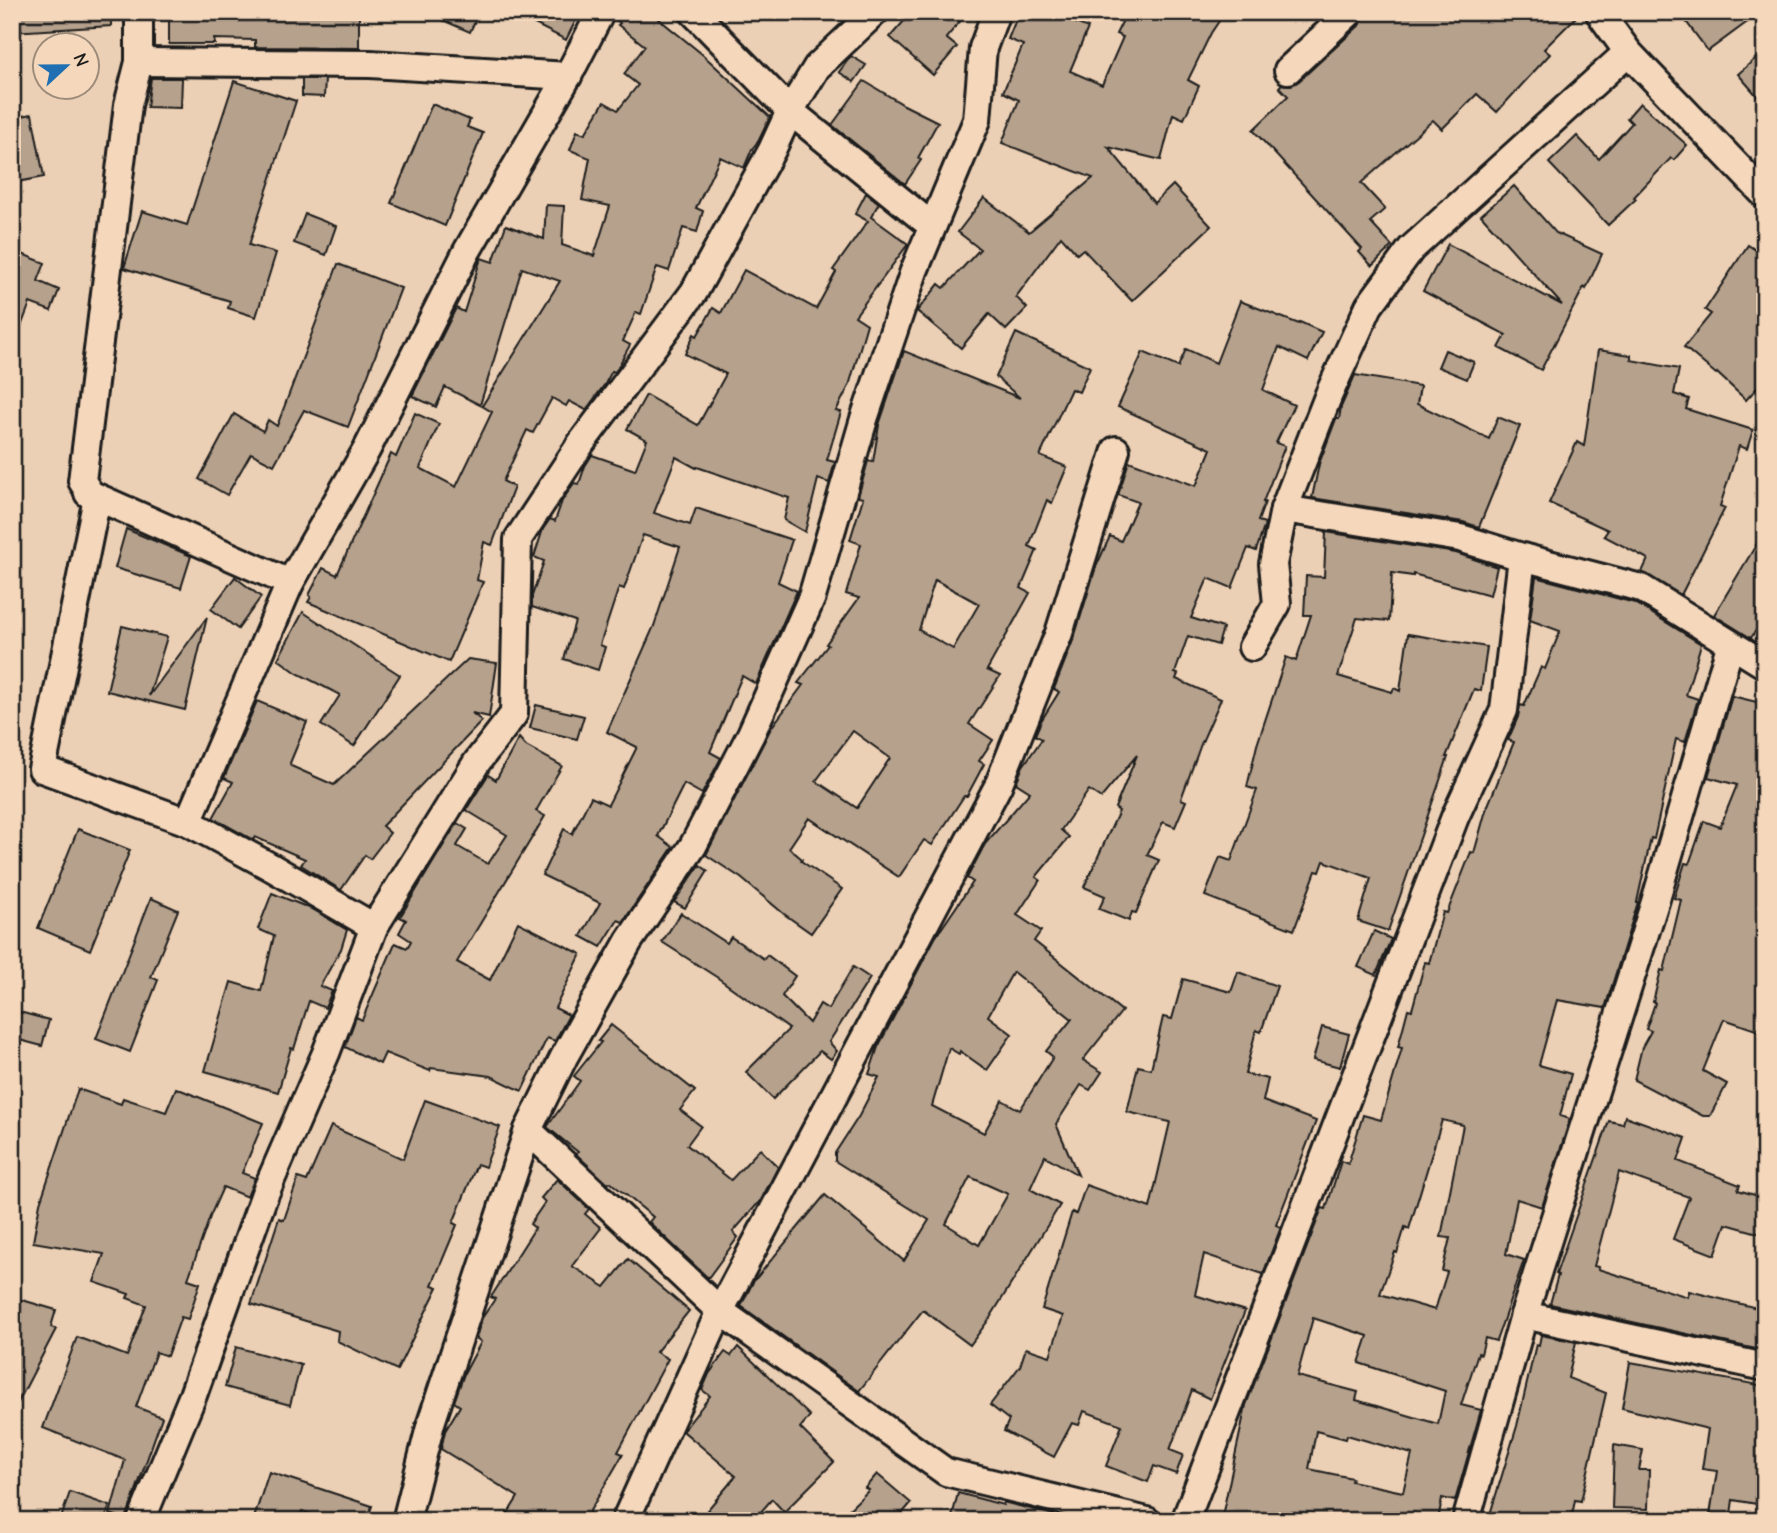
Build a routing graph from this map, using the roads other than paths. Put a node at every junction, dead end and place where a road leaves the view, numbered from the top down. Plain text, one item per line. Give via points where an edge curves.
1 (139, 12) edge
2 (601, 12) edge
3 (692, 12) edge
4 (875, 12) edge
5 (996, 12) edge
6 (1350, 12) edge
7 (1598, 12) edge
8 (1628, 51) junction
9 (139, 61) junction
10 (1288, 70) dead end
11 (568, 76) junction
12 (790, 111) junction
13 (1765, 195) edge
14 (933, 224) junction
15 (1116, 450) dead end
16 (88, 493) junction
17 (1284, 509) junction
18 (1522, 557) junction
19 (290, 583) junction
20 (1730, 646) junction
21 (1252, 647) dead end
22 (1765, 665) edge
23 (188, 822) junction
24 (374, 927) junction
25 (528, 1130) junction
26 (720, 1311) junction
27 (1524, 1315) junction
28 (1765, 1367) edge
29 (1071, 1512) edge
30 (141, 1521) edge
31 (406, 1521) edge
32 (625, 1521) edge
33 (1147, 1521) edge
34 (1185, 1521) edge
35 (1466, 1521) edge

1 - 9 street
2 - 11 street
3 - 12 street
4 - 12 street via 817,67
5 - 14 street via 983,48 977,120
6 - 10 street
7 - 8 street
8 - 13 street
8 - 17 street via 1412,249 1376,296 1329,394
9 - 11 street via 370,64
9 - 16 street via 128,105 85,454 82,481
11 - 19 street via 467,251 367,449
12 - 14 street
12 - 24 street via 694,292 582,442 518,539 514,714 478,762
14 - 25 street via 864,419 812,597 751,734 692,846 629,941
15 - 26 street via 1059,633 998,786
16 - 19 street
16 - 23 street via 96,503 42,769
17 - 18 street via 1460,538
17 - 21 street via 1273,564 1277,604
18 - 20 street via 1641,588
18 - 34 street via 1504,710 1455,817
19 - 23 street
20 - 22 street
20 - 27 street via 1655,902
23 - 24 street
24 - 30 street via 327,1053 264,1196 193,1395
25 - 26 street
25 - 31 street via 431,1423
26 - 29 street via 946,1472
26 - 32 street
27 - 28 street
27 - 35 street
29 - 33 street

